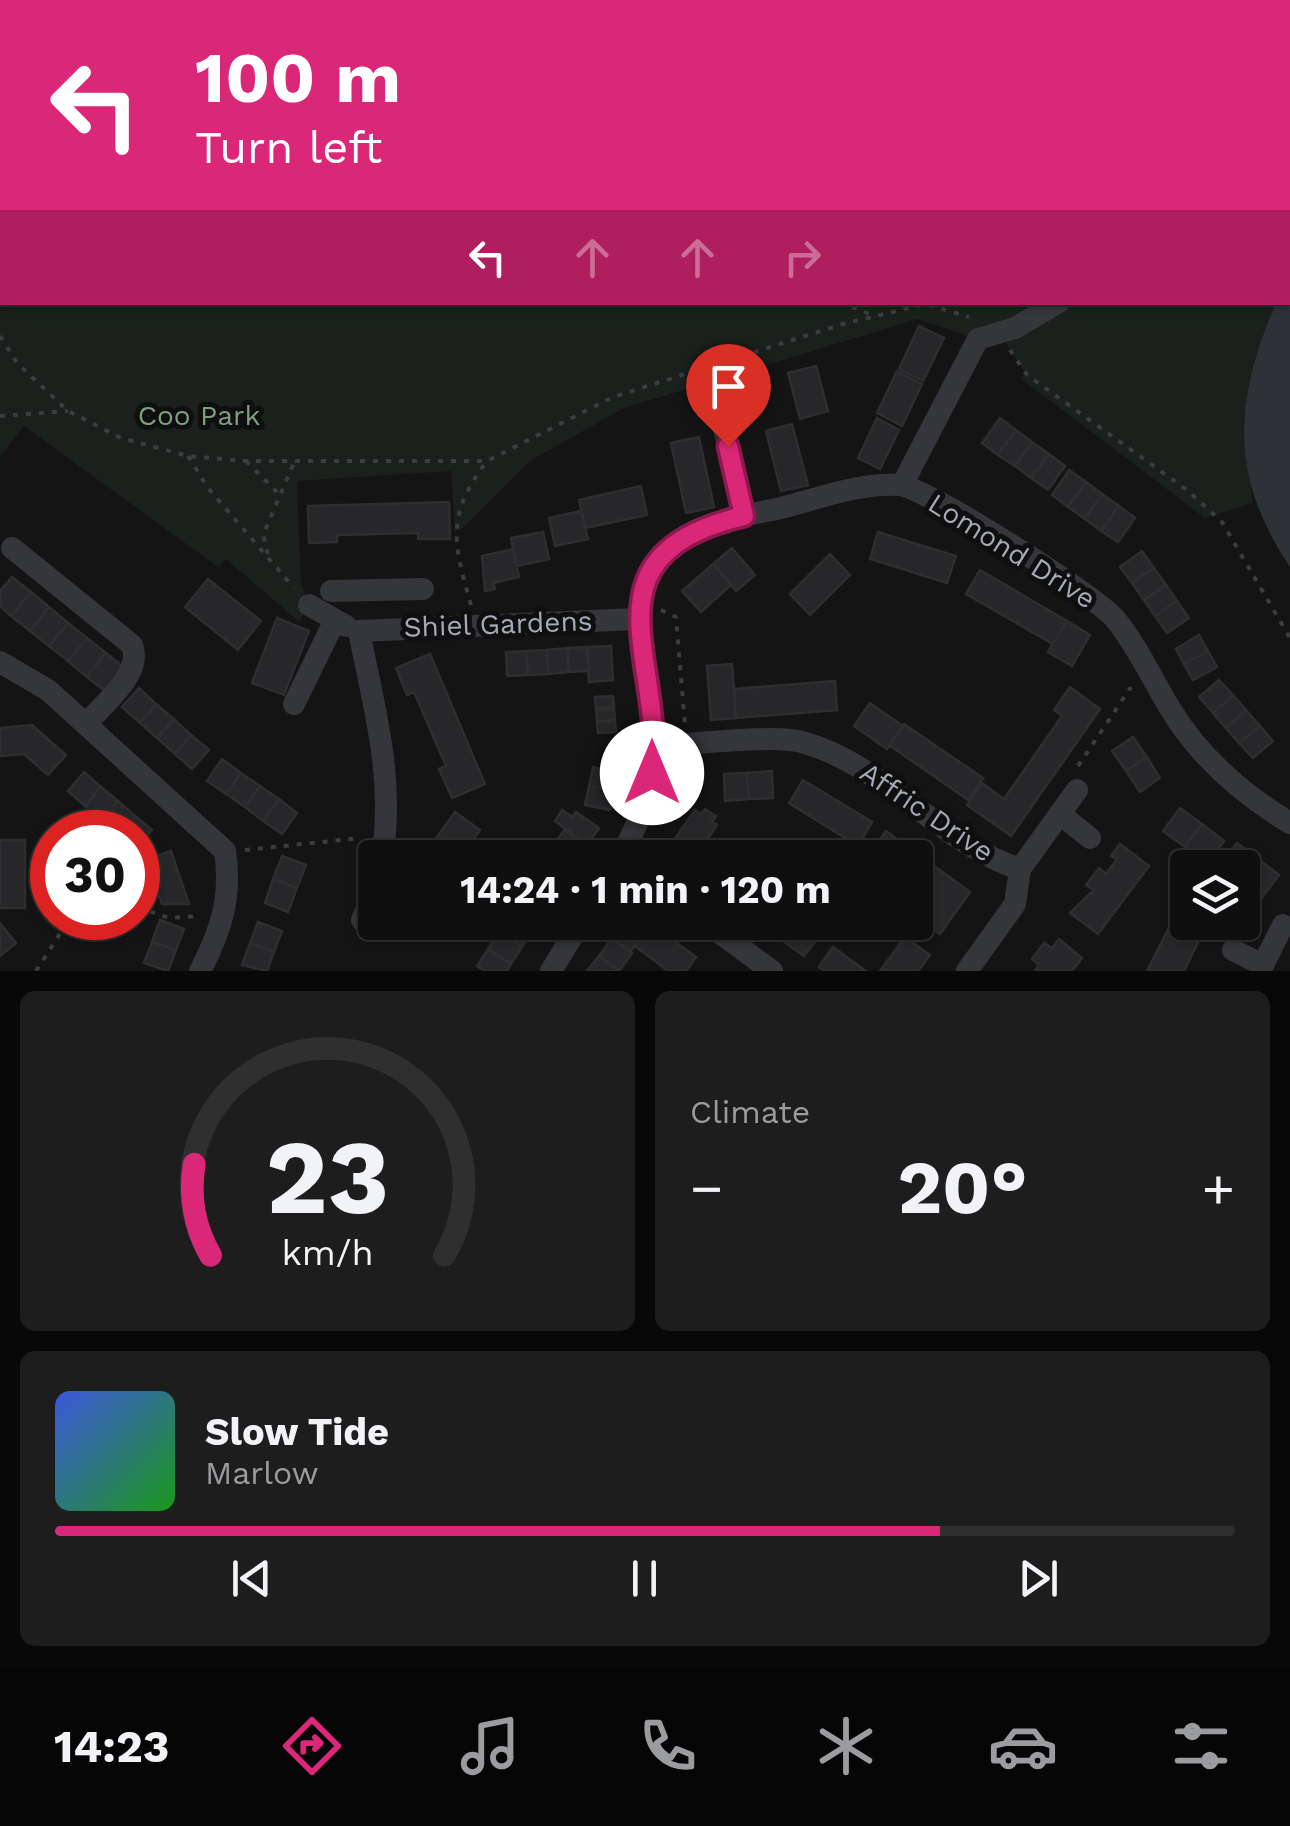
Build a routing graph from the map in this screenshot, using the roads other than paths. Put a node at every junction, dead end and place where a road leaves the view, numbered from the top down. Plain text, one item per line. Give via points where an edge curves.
1 (1053, 305) edge
2 (720, 411) dead end
3 (902, 485) junction
4 (744, 516) junction
5 (12, 548) dead end
6 (423, 589) dead end
7 (375, 590) junction
8 (331, 592) dead end
9 (309, 606) road end
10 (637, 619) junction
11 (334, 622) junction
12 (368, 629) junction
13 (0, 662) edge
14 (294, 704) dead end
15 (86, 724) junction
16 (656, 746) junction
17 (1077, 790) road end
18 (1060, 814) junction
19 (1290, 824) edge
20 (1090, 838) dead end
21 (384, 840) edge
22 (630, 840) edge
23 (1020, 869) junction
24 (1283, 925) dead end
25 (570, 940) edge
26 (730, 940) edge
27 (1233, 950) dead end
28 (1261, 968) edge
29 (200, 971) edge
30 (551, 971) edge
31 (772, 971) edge
32 (968, 971) edge

1 - 3 street via 978,340
2 - 4 street
3 - 4 street, Lomond Drive
3 - 19 street, Lomond Drive via 1082,590 1115,618 1210,764
4 - 10 street, Lomond Drive via 676,541 654,567
5 - 15 street via 132,645 133,669
6 - 7 street
7 - 8 street
7 - 12 street
9 - 11 street, Shiel Gardens
10 - 12 street, Shiel Gardens
10 - 16 street, Lomond Drive
11 - 12 street, Shiel Gardens
11 - 14 street
12 - 21 street via 385,747
13 - 15 street via 48,690
15 - 29 street via 226,851 226,916
16 - 22 street, Lomond Drive via 649,799
16 - 23 street, Affric Drive via 798,741 856,762 986,858
17 - 18 street
18 - 20 street
18 - 23 street
23 - 32 street via 1015,904
24 - 28 street
25 - 30 street
26 - 31 street
27 - 28 street

